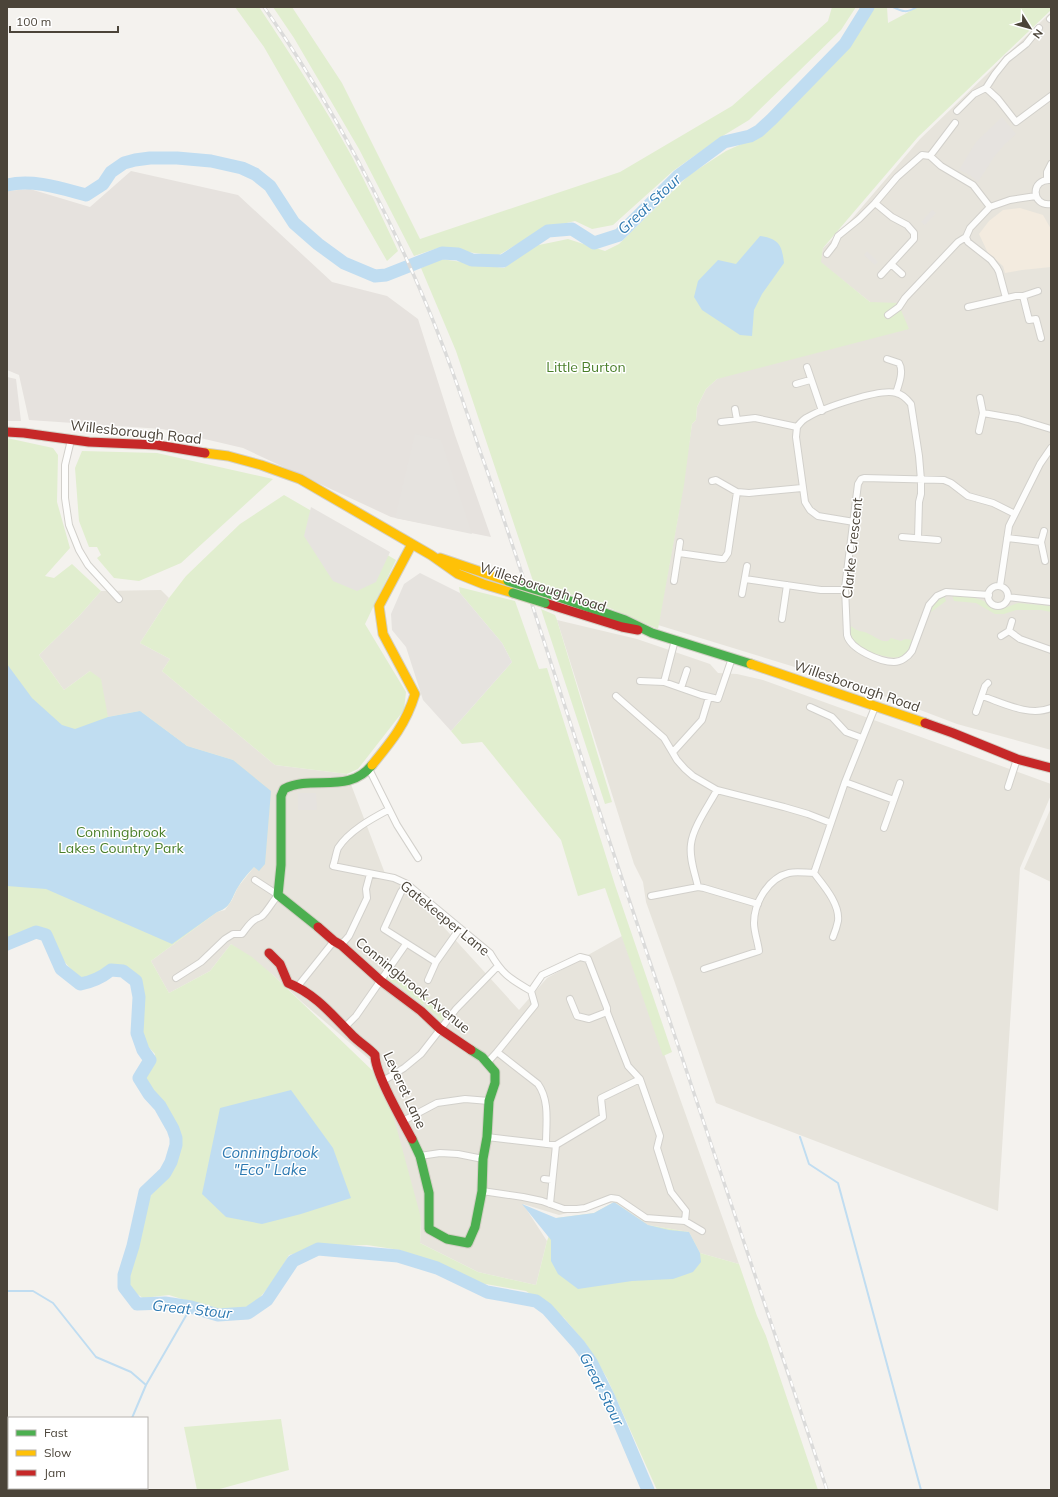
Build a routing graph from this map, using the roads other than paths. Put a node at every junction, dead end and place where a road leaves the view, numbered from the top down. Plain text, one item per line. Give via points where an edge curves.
1 (1039, 28) dead end
2 (986, 88) junction
3 (1051, 96) edge
4 (957, 111) dead end
5 (955, 123) dead end
6 (930, 156) junction
7 (1051, 164) edge
8 (1049, 180) edge
9 (1036, 196) junction
10 (875, 203) junction
11 (1051, 204) edge
12 (990, 207) junction
13 (966, 237) junction
14 (827, 254) dead end
15 (891, 264) junction
16 (902, 274) dead end
17 (881, 275) dead end
18 (1038, 291) dead end
19 (1023, 296) junction
20 (1006, 298) junction
21 (968, 307) dead end
22 (888, 315) dead end
23 (1041, 338) dead end
24 (888, 359) dead end
25 (807, 366) dead end
26 (810, 380) junction
27 (796, 384) dead end
28 (896, 393) junction
29 (980, 398) dead end
30 (735, 409) dead end
31 (822, 411) junction
32 (983, 413) junction
33 (737, 420) junction
34 (720, 422) dead end
35 (797, 427) junction
36 (1051, 429) edge
37 (979, 431) dead end
38 (7, 432) edge
39 (71, 440) junction
40 (1051, 448) edge
41 (922, 480) junction
42 (712, 481) dead end
43 (802, 488) junction
44 (737, 492) junction
45 (1015, 514) junction
46 (854, 522) junction
47 (1044, 531) dead end
48 (902, 537) dead end
49 (918, 538) junction
50 (1007, 538) junction
51 (938, 540) dead end
52 (680, 542) dead end
53 (1041, 542) junction
54 (412, 544) junction
55 (679, 553) junction
56 (431, 555) junction
57 (1045, 561) dead end
58 (747, 566) dead end
59 (745, 579) junction
60 (674, 581) dead end
61 (787, 585) junction
62 (1000, 586) junction
63 (845, 590) junction
64 (742, 594) dead end
65 (989, 595) junction
66 (1008, 597) junction
67 (119, 599) dead end
68 (1051, 602) edge
69 (782, 619) dead end
70 (1012, 621) dead end
71 (1009, 631) junction
72 (652, 633) junction
73 (1000, 636) dead end
74 (675, 640) junction
75 (1051, 650) edge
76 (732, 658) junction
77 (687, 670) dead end
78 (640, 680) dead end
79 (664, 682) junction
80 (988, 683) dead end
81 (681, 688) junction
82 (616, 696) dead end
83 (982, 696) junction
84 (709, 697) junction
85 (810, 707) dead end
86 (875, 707) junction
87 (1051, 708) edge
88 (976, 712) dead end
89 (862, 738) junction
90 (673, 752) junction
91 (1017, 759) junction
92 (1051, 768) edge
93 (369, 769) junction
94 (845, 782) junction
95 (900, 783) dead end
96 (1008, 787) dead end
97 (717, 790) junction
98 (894, 800) junction
99 (388, 810) junction
100 (831, 823) junction
101 (884, 828) dead end
102 (418, 858) dead end
103 (814, 873) junction
104 (370, 874) junction
105 (255, 880) dead end
106 (407, 884) junction
107 (698, 887) junction
108 (278, 895) junction
109 (651, 896) dead end
110 (758, 904) junction
111 (460, 928) junction
112 (833, 937) dead end
113 (338, 943) junction
114 (406, 944) junction
115 (269, 953) dead end
116 (436, 962) junction
117 (498, 966) junction
118 (704, 969) dead end
119 (176, 978) dead end
120 (428, 980) dead end
121 (381, 981) junction
122 (298, 986) junction
123 (531, 991) junction
124 (570, 999) dead end
125 (608, 1012) junction
126 (345, 1027) junction
127 (440, 1029) junction
128 (497, 1052) junction
129 (487, 1063) junction
130 (640, 1079) junction
131 (383, 1081) junction
132 (489, 1101) junction
133 (403, 1121) junction
134 (487, 1137) junction
135 (546, 1144) junction
136 (556, 1145) junction
137 (420, 1156) junction
138 (483, 1160) junction
139 (544, 1180) dead end
140 (552, 1180) junction
141 (482, 1191) junction
142 (550, 1204) junction
143 (685, 1221) junction
144 (702, 1232) dead end
145 (468, 1243) joint

1 - 2 street via 1026,44 1007,59
2 - 3 street via 1016,122
2 - 4 street via 974,94
5 - 6 street
6 - 10 street via 922,154 912,162
6 - 12 street via 941,166 973,185
7 - 8 street via 1047,172
8 - 9 street via 1044,180 1038,185
9 - 11 street via 1040,202
9 - 12 street via 1010,200
10 - 14 street via 858,221 838,236
10 - 15 street via 907,225 914,233 914,239
12 - 13 street via 970,228
13 - 20 street via 968,242 991,260 999,272
13 - 22 street via 958,242 899,307
15 - 16 street
15 - 17 street
18 - 19 street
19 - 20 street
19 - 23 street via 1028,320 1036,319
20 - 21 street
24 - 28 street via 899,363 901,367
25 - 26 street
26 - 27 street
26 - 31 street
28 - 31 street via 864,396
28 - 41 street via 911,404
29 - 32 street
30 - 33 street
31 - 35 street via 808,417
32 - 36 street via 1018,419
32 - 37 street
33 - 34 street
33 - 35 street via 754,418
35 - 43 street
38 - 39 main road, Willesborough Road
39 - 54 main road, Willesborough Road via 157,445 228,456 261,465 300,479
39 - 67 street via 65,465 64,498 69,525 88,565
40 - 45 street
41 - 45 street, Clarke Crescent via 944,481 968,496 993,503
41 - 46 street, Clarke Crescent via 861,479 858,484
41 - 49 street via 918,502
42 - 44 street via 716,480
43 - 44 street
43 - 46 street via 805,502 814,514
44 - 55 street via 726,556 721,559
45 - 50 street
46 - 63 street, Clarke Crescent
47 - 53 street
48 - 49 street
49 - 51 street
50 - 53 street
50 - 62 street
52 - 55 street
53 - 57 street
54 - 56 main road, Willesborough Road
54 - 93 main road via 379,606 383,634 415,694 410,711 395,736
55 - 60 street
56 - 72 main road, Willesborough Road, bridge via 625,620
56 - 72 main road, Willesborough Road, bridge via 458,574 483,584 622,627
58 - 59 street
59 - 61 street
59 - 64 street
61 - 63 street via 821,590
61 - 69 street
62 - 65 street via 993,588
62 - 66 street via 1006,590
63 - 65 street, Clarke Crescent via 848,639 863,652 894,662 910,654 929,605 937,596 946,592
65 - 66 street via 991,602 997,605 1004,603
66 - 68 street
70 - 71 street
71 - 73 street
71 - 75 street
72 - 74 main road, Willesborough Road
74 - 76 main road, Willesborough Road
74 - 79 street
76 - 84 street via 718,699
76 - 86 main road, Willesborough Road
77 - 81 street
78 - 79 street
79 - 81 street
80 - 83 street
81 - 84 street
82 - 90 street via 664,738
83 - 87 street via 1033,712
83 - 88 street
84 - 90 street via 702,720
85 - 89 street via 832,717 846,732
86 - 89 street
86 - 91 main road, Willesborough Road via 953,733
89 - 94 street
90 - 97 street via 677,760 693,776
91 - 92 main road, Willesborough Road
91 - 96 street
93 - 99 street
93 - 108 main road via 360,777 340,784 294,784 284,789 280,796 281,865
94 - 98 street
94 - 100 street
95 - 98 street
97 - 100 street via 784,807
97 - 107 street via 695,830 691,844 692,866
98 - 101 street
99 - 102 street
99 - 104 street, Gatekeeper Lane via 356,830 338,849 334,866
100 - 103 street
103 - 110 street via 790,873 778,877 765,889
103 - 112 street via 836,907 838,920
104 - 106 street, Gatekeeper Lane via 394,878
104 - 113 street via 366,889 367,898 349,936
105 - 108 street
106 - 111 street, Gatekeeper Lane
106 - 114 street via 384,929
107 - 109 street
107 - 110 street
108 - 113 main road, Conningbrook Avenue
108 - 119 street via 262,916 251,923 242,934 233,934 225,939 201,962
110 - 118 street via 754,924 760,951
111 - 116 street
111 - 117 street, Gatekeeper Lane via 490,953
113 - 121 main road, Conningbrook Avenue
113 - 122 street
114 - 116 street
114 - 121 street
115 - 122 main road, Leveret Lane via 280,964 288,983
116 - 120 street
117 - 123 street, Gatekeeper Lane via 507,976
117 - 127 street
121 - 126 street
121 - 127 main road, Conningbrook Avenue
122 - 126 main road, Leveret Lane via 332,1013
123 - 125 street via 542,975 580,957 588,959
123 - 128 street via 534,1006
124 - 125 street via 577,1016 589,1019
125 - 130 street via 628,1066
126 - 131 main road, Leveret Lane via 373,1053
127 - 129 main road, Conningbrook Avenue
127 - 131 street via 421,1054
128 - 129 street
128 - 135 street via 542,1090 547,1105
129 - 132 main road, Conningbrook Avenue via 495,1072 495,1083
130 - 136 street via 601,1098 603,1117
130 - 143 street via 660,1136 657,1148 661,1165 671,1192 686,1211
131 - 133 main road, Leveret Lane
132 - 133 street via 465,1099 437,1103
132 - 134 main road, Conningbrook Avenue
133 - 137 main road, Leveret Lane
134 - 135 street
134 - 138 main road, Conningbrook Avenue
135 - 136 street
136 - 140 street
137 - 138 street via 458,1154
137 - 145 main road, Leveret Lane via 429,1193 429,1229 450,1240
138 - 141 main road, Conningbrook Avenue
139 - 140 street
140 - 142 street
141 - 142 street
141 - 145 main road, Conningbrook Avenue via 475,1227
142 - 143 street via 564,1209 577,1209 611,1198 646,1218
143 - 144 street

